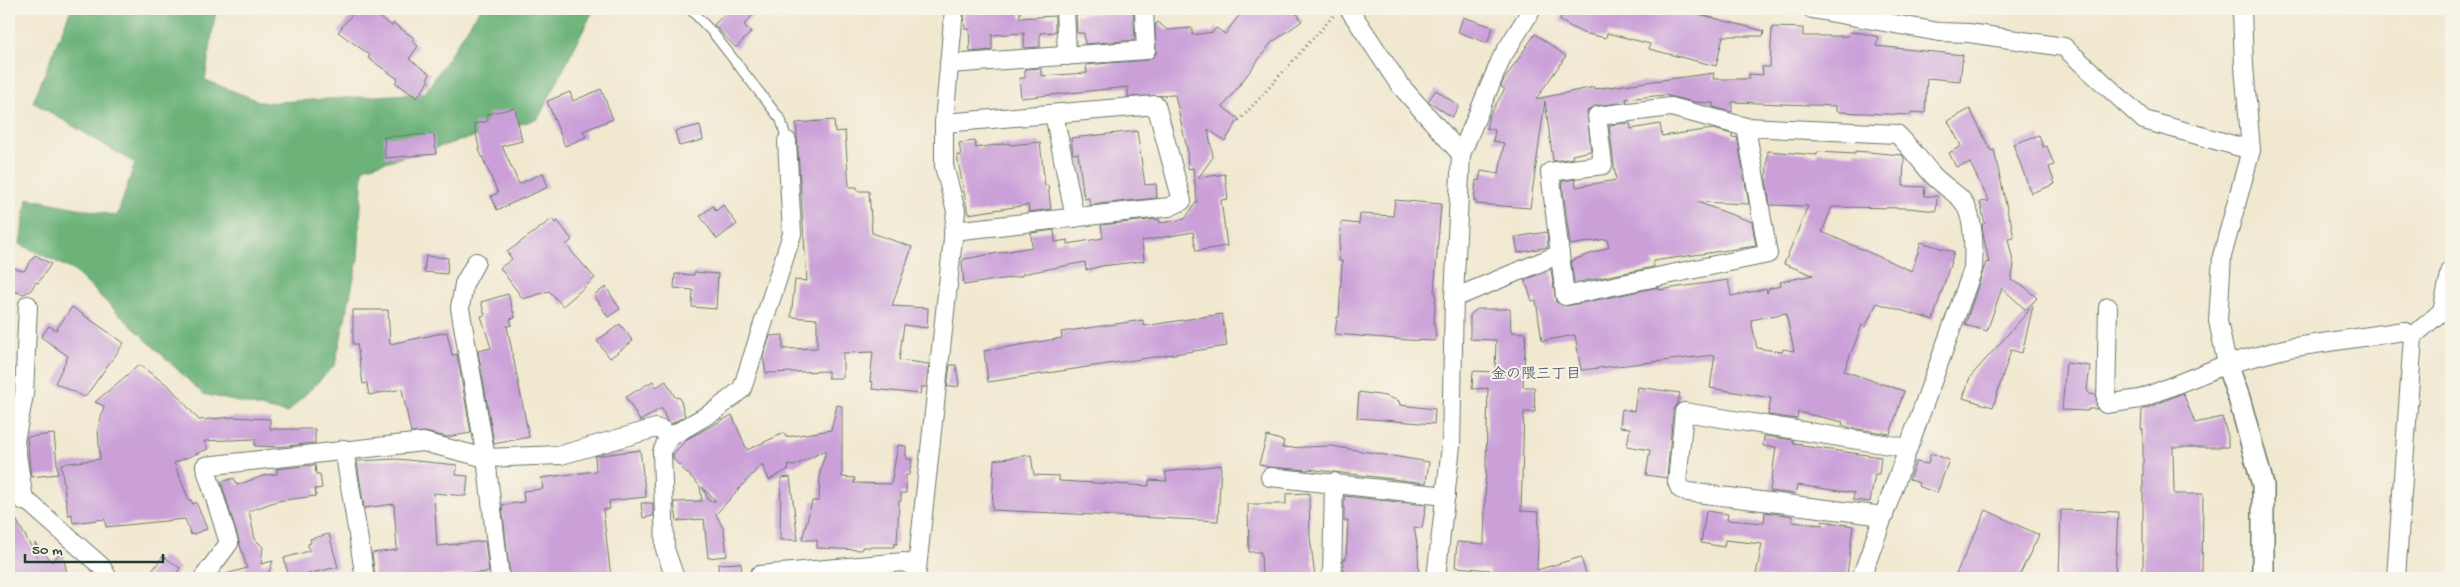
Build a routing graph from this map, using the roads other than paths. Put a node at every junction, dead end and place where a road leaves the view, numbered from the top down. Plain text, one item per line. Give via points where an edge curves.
1 (690, 9) edge
2 (954, 9) edge
3 (1065, 9) edge
4 (1144, 9) edge
5 (1349, 9) edge
6 (1532, 9) edge
7 (1812, 9) edge
8 (2242, 9) edge
9 (1067, 56) junction
10 (949, 64) junction
11 (1054, 114) junction
12 (944, 123) junction
13 (1746, 127) junction
14 (787, 141) joint
15 (2251, 150) junction
16 (1461, 154) junction
17 (1075, 218) junction
18 (953, 231) junction
19 (1560, 254) junction
20 (476, 262) dead end
21 (2451, 270) edge
22 (1454, 298) junction
23 (28, 305) dead end
24 (2108, 307) dead end
25 (2447, 311) edge
26 (2413, 336) junction
27 (2227, 364) junction
28 (668, 438) junction
29 (1908, 448) junction
30 (344, 449) junction
31 (486, 458) junction
32 (1270, 477) dead end
33 (1334, 482) junction
34 (9, 490) edge
35 (1446, 496) junction
36 (24, 500) junction
37 (1884, 516) junction
38 (916, 573) edge
39 (108, 578) edge
40 (203, 578) edge
41 (365, 578) edge
42 (500, 578) edge
43 (675, 578) edge
44 (759, 578) edge
45 (1332, 578) edge
46 (1436, 578) edge
47 (1861, 578) edge
48 (2263, 578) edge
49 (2396, 578) edge

1 - 14 lane via 713,33 781,120
2 - 10 street
3 - 9 street
4 - 9 street via 1146,50
5 - 16 street via 1399,84
6 - 16 street via 1502,57
7 - 15 street via 1939,32 1969,33 2064,47 2144,120
8 - 15 street
9 - 10 street
10 - 12 street
11 - 12 street
11 - 17 street
11 - 17 street via 1156,106 1182,201 1169,207
12 - 18 street via 944,166 956,211
13 - 19 street via 1672,107 1597,116 1603,165 1550,172
13 - 19 street via 1768,254 1566,296
13 - 29 street via 1897,134 1931,174 1962,200 1972,222 1973,269
14 - 28 street via 792,234 742,389 716,410
15 - 27 street via 2222,256 2218,321
16 - 22 street
17 - 18 street
18 - 38 street
19 - 22 street
20 - 31 street via 464,284 460,308
21 - 25 street
22 - 35 street via 1451,446
23 - 36 street via 24,394 15,441
24 - 27 street via 2106,404 2140,399
25 - 26 street
26 - 27 street via 2404,331 2288,348
26 - 49 street
27 - 48 street via 2263,485
28 - 31 street via 664,431 656,428 561,455
28 - 43 street via 662,452 665,548
29 - 37 street
29 - 37 street via 1684,412 1677,482 1680,489
30 - 31 street via 423,442
30 - 40 street via 205,466 229,543
30 - 41 street
31 - 42 street
32 - 33 street
33 - 35 street
33 - 45 street
34 - 36 street
35 - 46 street
36 - 39 street via 101,566
37 - 47 street
38 - 44 street via 904,562 768,574

